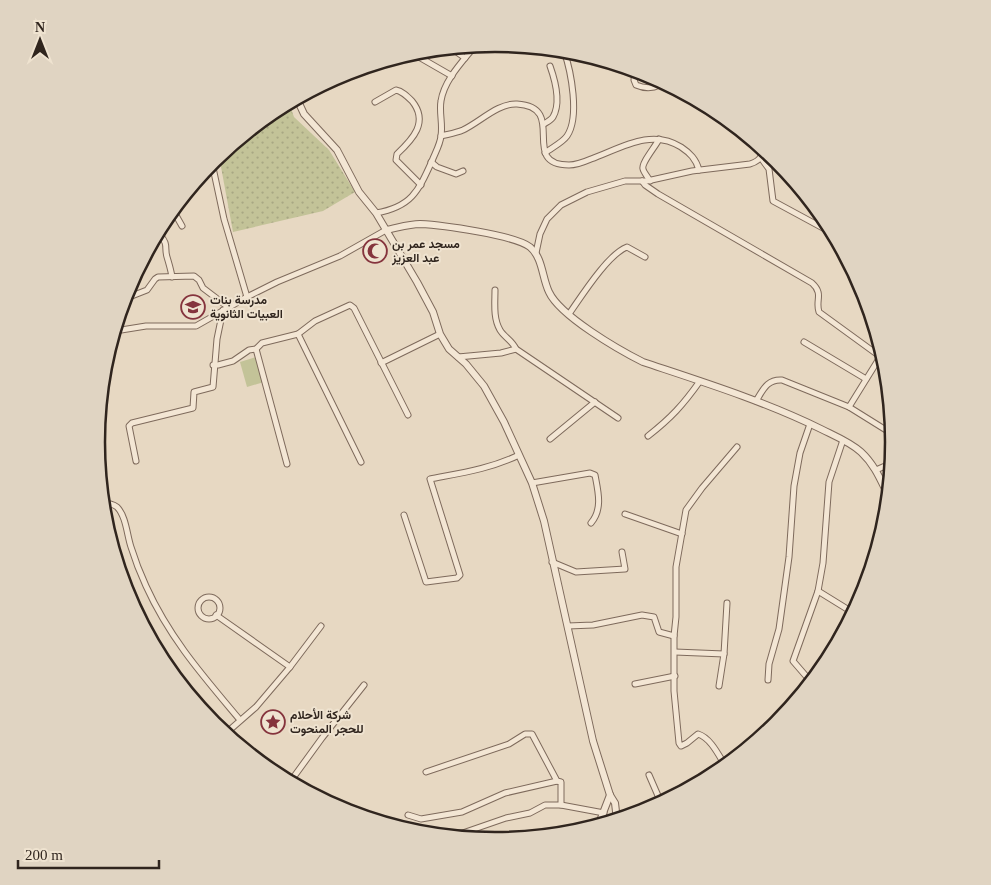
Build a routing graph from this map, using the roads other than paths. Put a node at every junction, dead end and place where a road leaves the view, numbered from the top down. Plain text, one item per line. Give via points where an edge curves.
1 (469, 53) edge
2 (460, 54) edge
3 (465, 58) junction
4 (423, 59) edge
5 (567, 59) edge
6 (550, 66) dead end
7 (452, 76) junction
8 (634, 78) edge
9 (654, 86) edge
10 (375, 102) dead end
11 (300, 106) edge
12 (544, 124) junction
13 (441, 136) junction
14 (659, 139) junction
15 (544, 153) junction
16 (760, 158) joint
17 (431, 162) junction
18 (699, 170) junction
19 (463, 171) dead end
20 (214, 173) edge
21 (642, 181) junction
22 (650, 181) junction
23 (421, 186) junction
24 (376, 213) junction
25 (177, 217) edge
26 (182, 226) dead end
27 (820, 227) edge
28 (386, 230) junction
29 (163, 239) edge
30 (536, 253) junction
31 (646, 257) dead end
32 (172, 277) junction
33 (495, 290) dead end
34 (134, 295) edge
35 (247, 297) junction
36 (225, 309) junction
37 (569, 314) junction
38 (122, 330) edge
39 (298, 334) junction
40 (440, 334) junction
41 (804, 342) dead end
42 (256, 349) junction
43 (516, 349) junction
44 (875, 353) edge
45 (458, 357) junction
46 (877, 362) edge
47 (382, 363) junction
48 (214, 365) junction
49 (866, 379) junction
50 (700, 381) junction
51 (756, 401) junction
52 (595, 402) junction
53 (849, 407) junction
54 (408, 415) dead end
55 (618, 418) dead end
56 (810, 424) junction
57 (886, 430) edge
58 (648, 436) dead end
59 (550, 439) dead end
60 (843, 440) junction
61 (737, 448) dead end
62 (519, 456) junction
63 (136, 461) dead end
64 (361, 462) dead end
65 (288, 464) dead end
66 (885, 466) edge
67 (876, 470) junction
68 (532, 483) junction
69 (883, 485) edge
70 (111, 504) edge
71 (625, 514) dead end
72 (404, 515) dead end
73 (591, 523) dead end
74 (682, 534) junction
75 (622, 552) dead end
76 (552, 562) junction
77 (818, 591) junction
78 (728, 603) dead end
79 (848, 609) edge
80 (216, 615) junction
81 (321, 626) dead end
82 (568, 626) junction
83 (674, 636) junction
84 (675, 652) junction
85 (724, 654) junction
86 (290, 667) junction
87 (675, 676) junction
88 (807, 677) edge
89 (768, 680) dead end
90 (635, 684) dead end
91 (364, 685) dead end
92 (719, 686) dead end
93 (240, 720) junction
94 (231, 729) edge
95 (722, 760) edge
96 (426, 772) dead end
97 (649, 775) dead end
98 (294, 776) edge
99 (557, 781) junction
100 (610, 794) junction
101 (658, 797) edge
102 (561, 805) junction
103 (604, 813) junction
104 (616, 813) edge
105 (408, 815) dead end
106 (602, 817) edge
107 (467, 832) edge

1 - 3 street
2 - 3 street
3 - 7 street
4 - 7 street
5 - 15 street via 572,86 571,128 566,138
6 - 12 street via 556,108 553,118
7 - 13 street via 441,101
8 - 9 street via 636,85
10 - 23 street via 396,90 417,107 419,124 416,133 396,158
11 - 24 street via 337,150 359,192
12 - 13 street via 540,114 531,107 511,104 464,129
12 - 15 street
13 - 17 street
14 - 15 street via 626,145 572,165 554,163
14 - 18 street via 685,150 696,160
14 - 22 street via 643,163
16 - 18 street via 750,164
16 - 27 street via 769,170 773,201
17 - 19 street via 456,174
17 - 23 street
18 - 22 street
20 - 35 street
21 - 22 street
21 - 30 street via 625,181 587,192 561,205 540,234
21 - 44 street via 658,194 812,283 818,288 819,312
23 - 24 street via 404,204
24 - 28 street
25 - 26 street
28 - 30 street via 418,224 460,228 517,242 529,246
28 - 35 street via 340,256
28 - 40 street via 433,312
29 - 32 street
30 - 37 street via 550,294
31 - 37 street via 627,247 622,248 603,267
32 - 34 street via 158,277 147,290
32 - 36 street via 194,276
33 - 43 street via 494,311 500,331
35 - 36 street
36 - 38 street via 196,326 146,326
36 - 48 street
37 - 50 street via 643,362
39 - 42 street via 262,343
39 - 47 street via 315,321 350,305
39 - 64 street
40 - 45 street
40 - 47 street
41 - 49 street
42 - 48 street via 233,361
42 - 65 street
43 - 45 street
43 - 52 street
45 - 62 street via 484,386
46 - 49 street
47 - 54 street
48 - 63 street via 213,386 194,392 193,408 129,426
49 - 53 street
50 - 51 street
50 - 58 street via 670,419
51 - 53 street via 768,383 782,380
51 - 56 street
52 - 55 street
52 - 59 street
53 - 57 street
56 - 60 street
56 - 89 street via 800,452 794,486 789,557
60 - 67 street via 861,452
60 - 77 street via 829,482
61 - 74 street via 686,510
62 - 68 street
62 - 72 street via 483,470 430,479 460,575 457,578 426,582
66 - 67 street
67 - 69 street
68 - 73 street via 590,473 595,475 599,499 597,517
68 - 76 street via 544,520
70 - 93 street via 121,514 146,586 166,626
71 - 74 street
74 - 83 street via 676,567
75 - 76 street via 625,569 576,572
76 - 82 street
77 - 79 street
77 - 88 street via 794,661
78 - 85 street
80 - 80 street via 220,609 216,600 210,597 200,601 198,608 201,614 207,618
80 - 86 street
81 - 86 street
82 - 83 street via 593,625 642,615 654,617 659,632
82 - 100 street via 593,741
83 - 84 street
84 - 85 street
84 - 87 street
85 - 92 street
86 - 93 street via 256,707
87 - 90 street
87 - 95 street via 679,743 681,746 698,734 704,735
91 - 98 street
93 - 94 street
96 - 99 street via 532,734
97 - 101 street
99 - 102 street via 561,782
99 - 105 street via 505,793 462,812 422,818
100 - 103 street
100 - 104 street
102 - 103 street
102 - 107 street via 545,805 530,813
103 - 106 street

